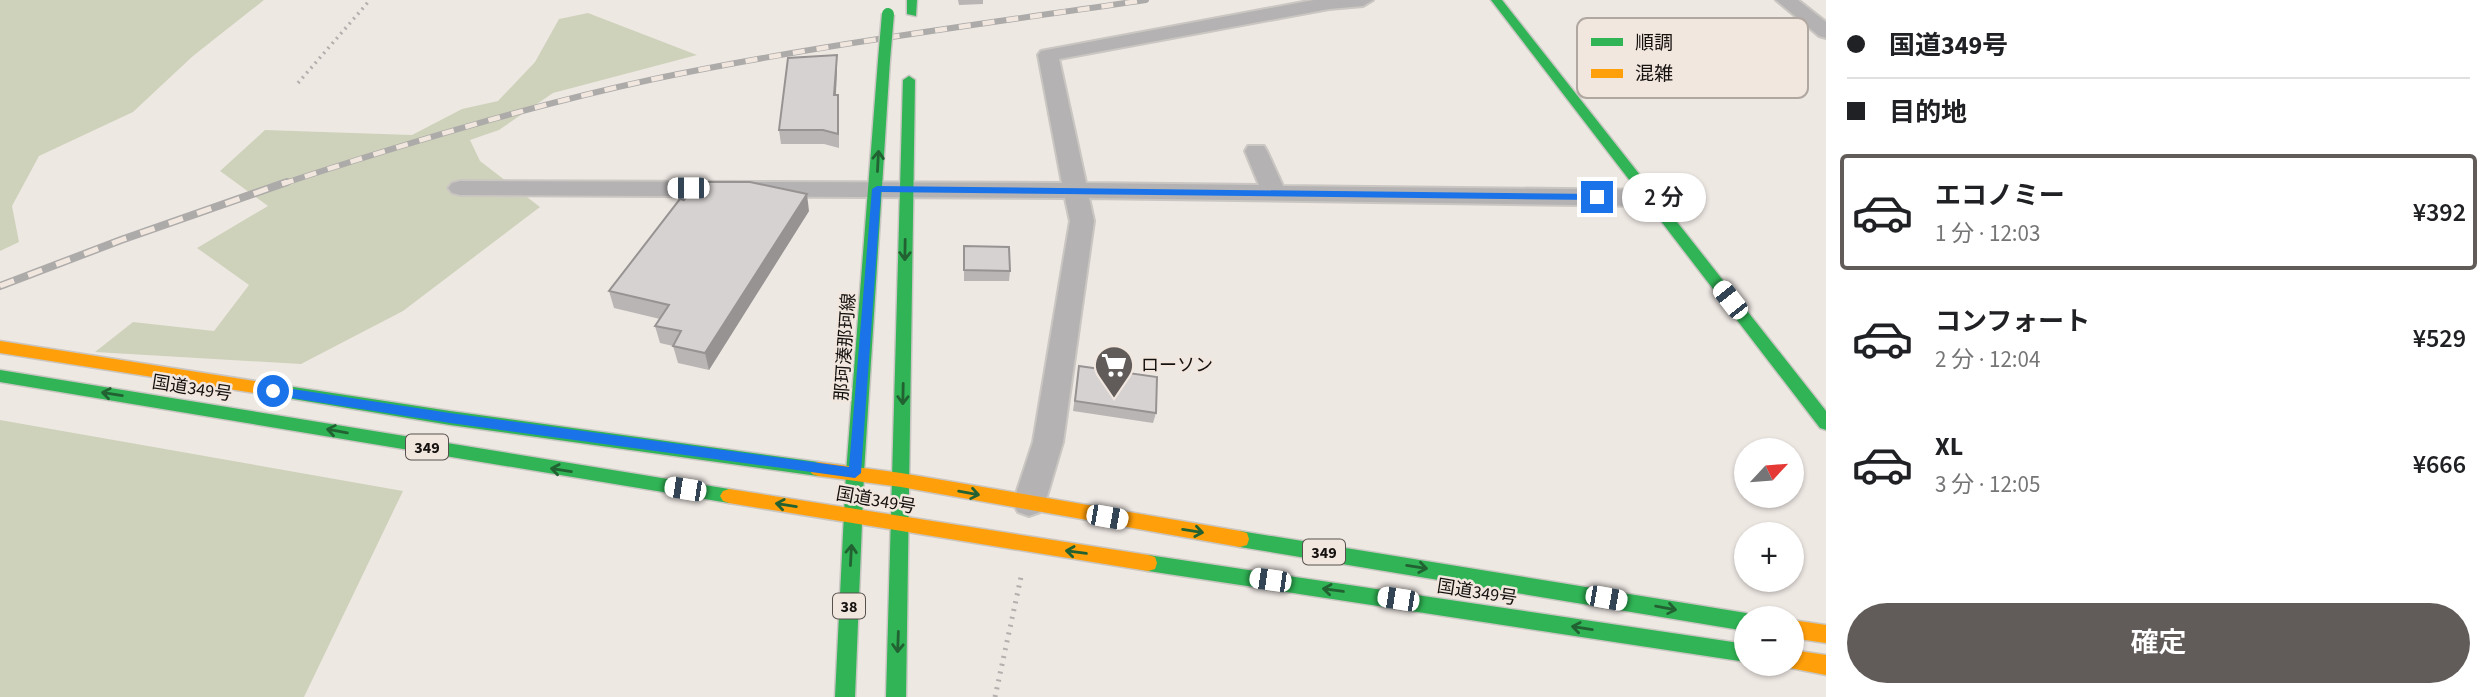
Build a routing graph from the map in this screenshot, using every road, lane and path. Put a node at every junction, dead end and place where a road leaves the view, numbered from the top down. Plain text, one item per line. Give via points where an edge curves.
1 (370, 0) edge
2 (1363, 0) edge
3 (1496, 0) edge
4 (1786, 0) edge
5 (888, 7) edge
6 (1826, 32) edge
7 (909, 59) dead end
8 (298, 83) dead end
9 (1256, 151) dead end
10 (460, 188) dead end
11 (905, 188) junction
12 (877, 189) junction
13 (1076, 191) junction
14 (1274, 193) junction
15 (1651, 198) junction
16 (0, 347) edge
17 (0, 376) edge
18 (1826, 423) edge
19 (855, 473) junction
20 (901, 480) junction
21 (1029, 503) junction
22 (853, 516) junction
23 (901, 524) junction
24 (1028, 545) junction
25 (1734, 620) edge
26 (1804, 631) edge
27 (1826, 634) edge
28 (1734, 651) edge
29 (1804, 662) edge
30 (1826, 665) edge
31 (845, 697) edge
32 (896, 697) edge
33 (995, 697) edge

1 - 8 path
2 - 13 street via 1048,55
3 - 15 main road
4 - 6 street
12 -> 5 main road, 那珂湊那珂線 / 38, bridge
7 - 11 main road
9 - 14 street
10 - 12 street
11 - 12 street
11 - 13 street
11 -> 20 main road
12 - 19 main road, 那珂湊那珂線 / 38
13 - 14 street
13 - 21 street via 1082,221 1048,442
14 - 15 street
15 - 18 main road
16 - 19 main road, 国道349号 / 349 via 450,418
22 -> 17 main road, 国道349号 / 349
19 - 20 main road, 国道349号 / 349
19 - 22 main road, 那珂湊那珂線 / 38
20 -> 21 main road, 国道349号 / 349
20 - 23 main road
21 -> 25 main road, 国道349号 / 349
22 - 23 main road, 国道349号 / 349
31 -> 22 main road, 那珂湊那珂線 / 38
23 - 24 main road, 国道349号 / 349
23 -> 32 main road
28 -> 24 main road, 国道349号 / 349
24 - 33 path
26 - 27 main road
29 - 30 main road

